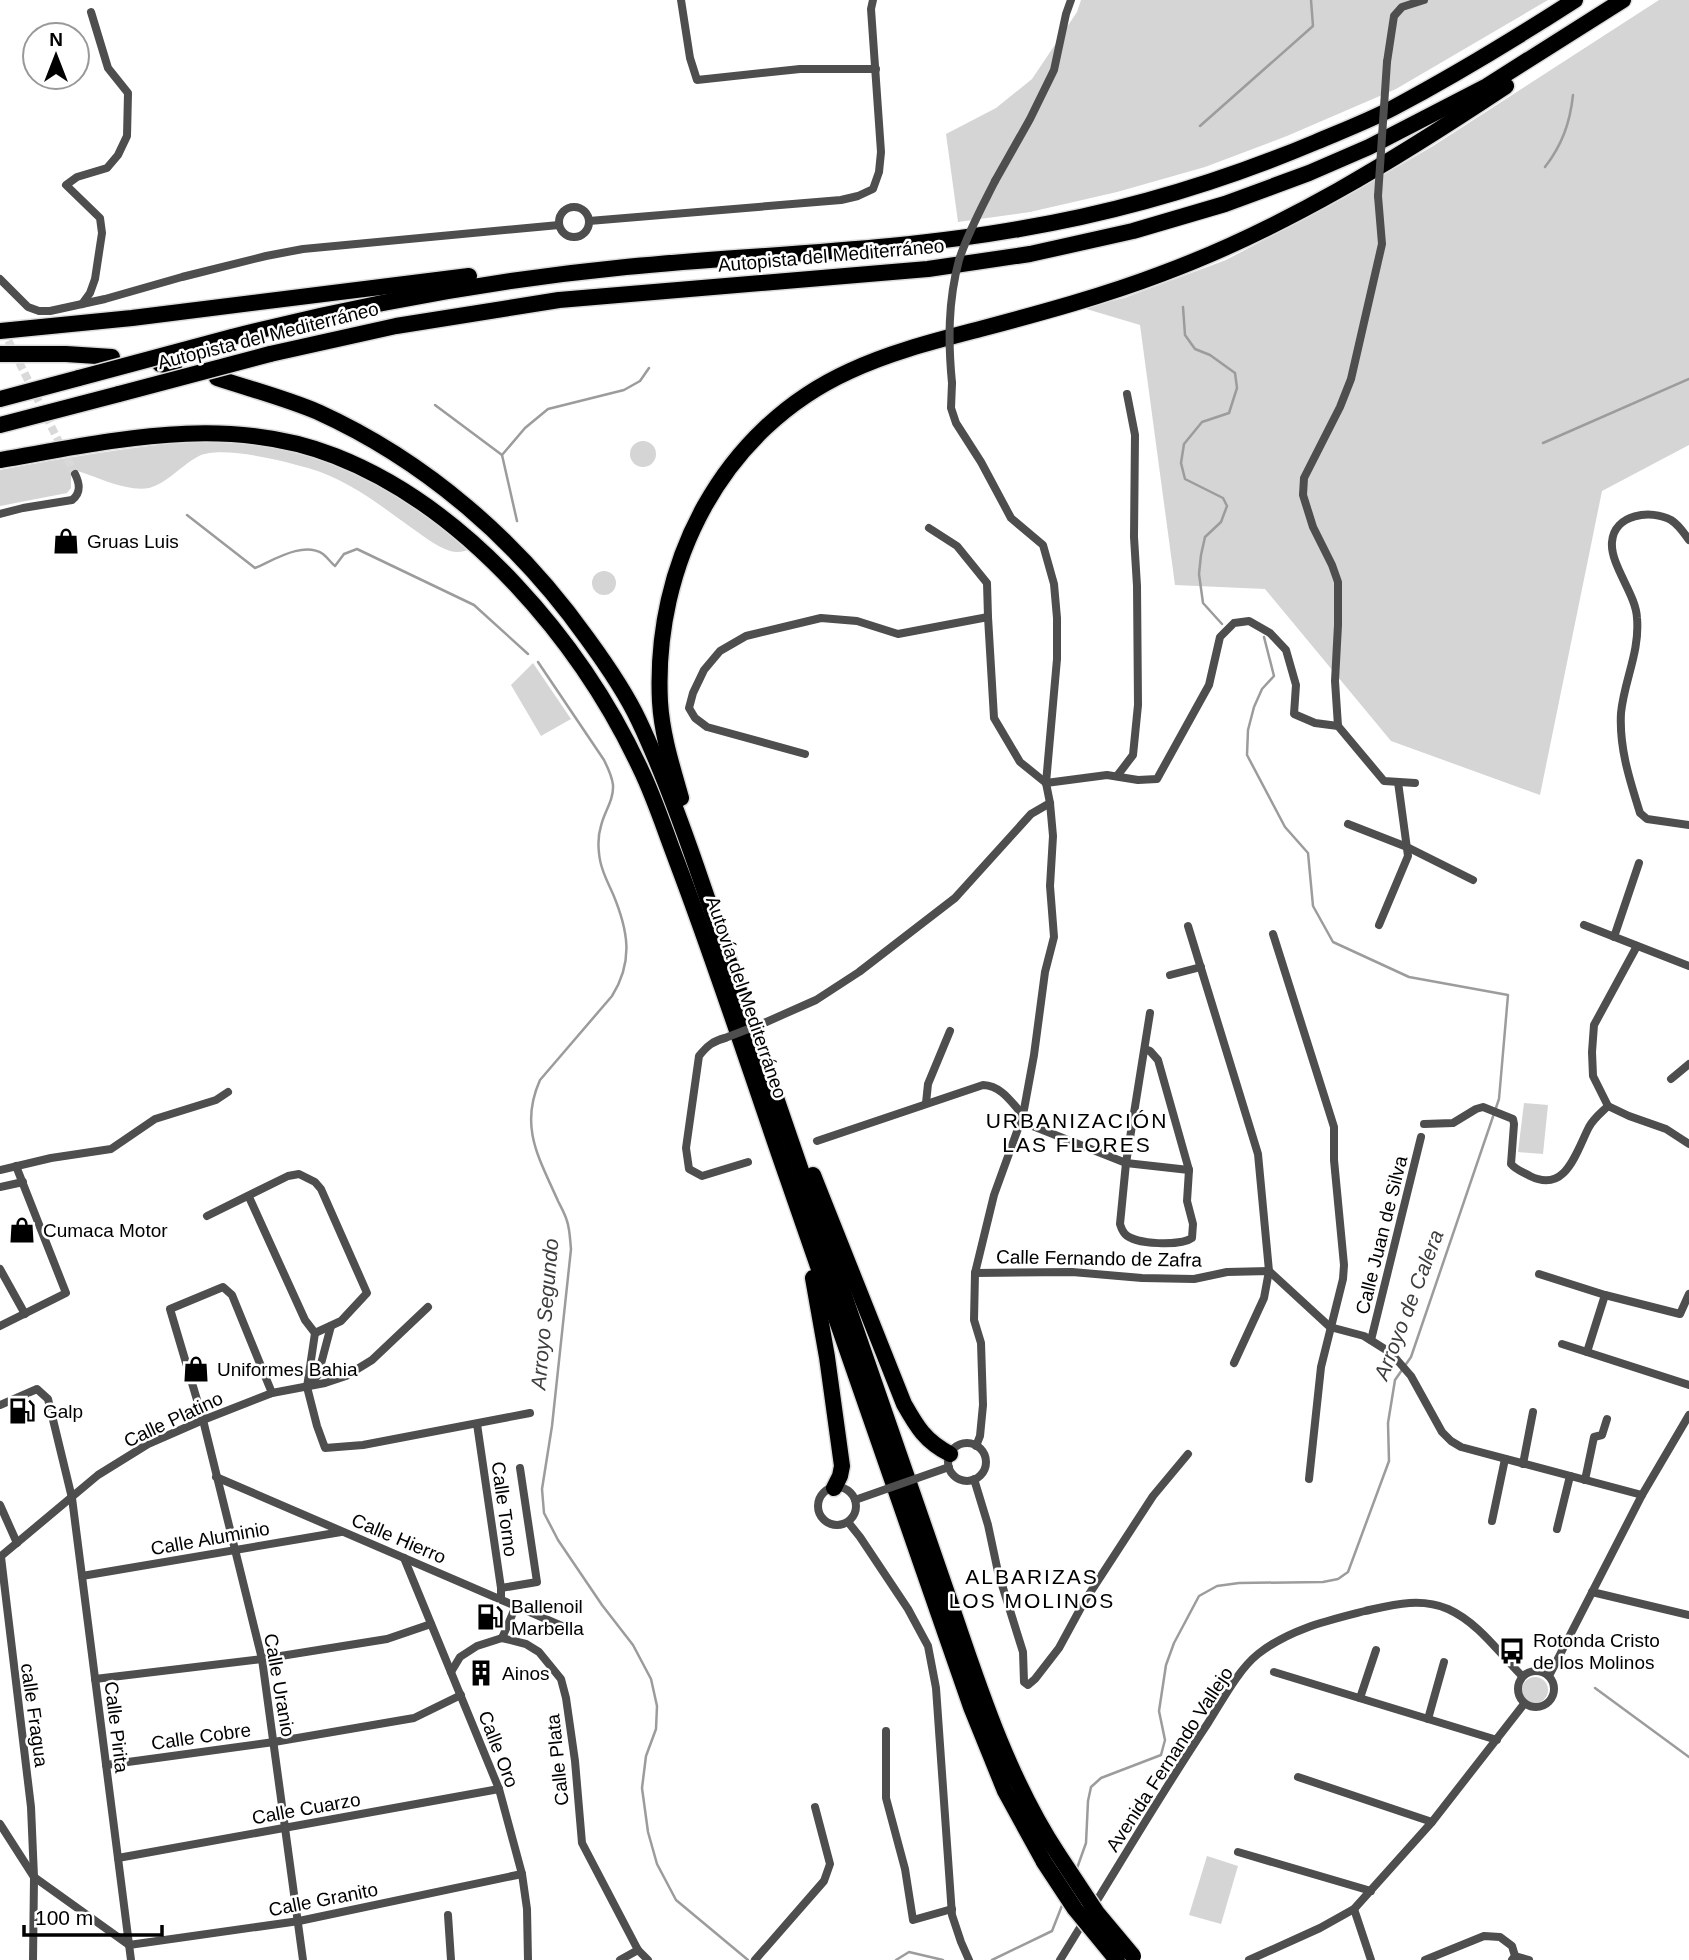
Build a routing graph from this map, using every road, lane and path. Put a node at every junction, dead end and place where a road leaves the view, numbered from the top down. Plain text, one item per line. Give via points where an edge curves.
1 (681, 0) edge
2 (873, 0) edge
3 (1071, 0) edge
4 (1424, 0) edge
5 (1575, 0) edge
6 (1623, 0) edge
7 (1630, 0) edge
8 (91, 12) dead end
9 (876, 69) junction
10 (589, 221) junction
11 (559, 225) junction
12 (743, 256) junction
13 (0, 279) edge
14 (81, 305) junction
15 (0, 331) edge
16 (0, 345) edge
17 (0, 354) edge
18 (66, 354) junction
19 (111, 357) dead end
20 (216, 378) dead end
21 (1127, 394) dead end
22 (0, 399) edge
23 (0, 425) edge
24 (0, 460) edge
25 (75, 474) tunnel mouth
26 (0, 514) edge
27 (929, 528) dead end
28 (1687, 535) edge
29 (988, 617) junction
30 (1338, 726) junction
31 (805, 754) dead end
32 (1117, 776) junction
33 (1398, 782) junction
34 (1046, 783) junction
35 (1415, 783) dead end
36 (1050, 803) junction
37 (1348, 824) dead end
38 (1689, 825) edge
39 (687, 838) junction
40 (1407, 847) junction
41 (1639, 863) dead end
42 (1472, 880) dead end
43 (1379, 925) dead end
44 (1584, 925) dead end
45 (1188, 926) dead end
46 (1273, 934) dead end
47 (1614, 937) junction
48 (1637, 946) junction
49 (1689, 966) edge
50 (1201, 967) junction
51 (1170, 975) dead end
52 (1150, 1013) dead end
53 (950, 1031) dead end
54 (1144, 1049) junction
55 (1689, 1064) edge
56 (1671, 1079) dead end
57 (228, 1092) dead end
58 (926, 1103) junction
59 (1608, 1106) junction
60 (780, 1108) junction
61 (1022, 1118) junction
62 (1424, 1124) dead end
63 (1421, 1136) dead end
64 (817, 1141) dead end
65 (1689, 1144) edge
66 (748, 1161) dead end
67 (781, 1161) junction
68 (1126, 1163) junction
69 (16, 1166) junction
70 (0, 1170) edge
71 (1189, 1170) junction
72 (23, 1182) junction
73 (0, 1187) edge
74 (249, 1197) junction
75 (207, 1216) dead end
76 (0, 1269) edge
77 (1269, 1271) junction
78 (975, 1273) junction
79 (1539, 1274) dead end
80 (1605, 1294) junction
81 (1689, 1294) edge
82 (428, 1307) dead end
83 (25, 1314) junction
84 (0, 1326) edge
85 (331, 1326) junction
86 (1330, 1327) junction
87 (315, 1333) junction
88 (1371, 1340) junction
89 (1562, 1344) dead end
90 (1587, 1352) junction
91 (1234, 1363) dead end
92 (1689, 1385) edge
93 (307, 1387) junction
94 (272, 1393) junction
95 (0, 1405) edge
96 (1533, 1412) dead end
97 (530, 1413) dead end
98 (1689, 1415) edge
99 (1607, 1419) dead end
100 (203, 1420) junction
101 (477, 1424) junction
102 (976, 1446) junction
103 (1188, 1454) dead end
104 (1505, 1460) junction
105 (950, 1461) junction
106 (1523, 1464) junction
107 (520, 1468) dead end
108 (1570, 1476) junction
109 (216, 1477) junction
110 (974, 1479) junction
111 (1309, 1479) dead end
112 (1585, 1480) junction
113 (834, 1488) junction
114 (1642, 1495) junction
115 (72, 1498) junction
116 (855, 1500) junction
117 (0, 1505) edge
118 (1492, 1521) dead end
119 (848, 1522) junction
120 (1557, 1529) dead end
121 (343, 1531) junction
122 (17, 1543) junction
123 (234, 1550) junction
124 (0, 1557) edge
125 (404, 1558) junction
126 (82, 1576) junction
127 (501, 1588) junction
128 (1592, 1592) junction
129 (501, 1600) junction
130 (516, 1606) junction
131 (1689, 1615) edge
132 (431, 1623) junction
133 (569, 1629) dead end
134 (502, 1638) junction
135 (1376, 1650) dead end
136 (262, 1659) junction
137 (1444, 1662) dead end
138 (451, 1672) junction
139 (1274, 1672) dead end
140 (1522, 1676) junction
141 (1549, 1676) junction
142 (95, 1679) junction
143 (461, 1695) junction
144 (1360, 1698) junction
145 (1524, 1704) junction
146 (1428, 1719) junction
147 (886, 1731) dead end
148 (1497, 1740) junction
149 (274, 1742) junction
150 (106, 1765) junction
151 (1298, 1777) dead end
152 (499, 1789) junction
153 (815, 1808) dead end
154 (1433, 1822) junction
155 (0, 1824) edge
156 (286, 1827) junction
157 (1238, 1852) dead end
158 (118, 1858) junction
159 (1051, 1858) junction
160 (522, 1874) junction
161 (34, 1877) junction
162 (1371, 1891) junction
163 (952, 1909) junction
164 (1354, 1909) junction
165 (448, 1915) dead end
166 (299, 1922) junction
167 (129, 1945) junction
168 (638, 1950) junction
169 (1513, 1958) edge
170 (1129, 1959) edge
171 (33, 1960) edge
172 (131, 1960) edge
173 (303, 1960) edge
174 (451, 1960) edge
175 (527, 1960) edge
176 (620, 1960) edge
177 (648, 1960) edge
178 (755, 1960) edge
179 (969, 1960) edge
180 (1060, 1960) edge
181 (1250, 1960) edge
182 (1371, 1960) edge
183 (1425, 1960) edge
184 (1529, 1960) edge

1 - 9 street via 697,80 800,69
2 - 9 street
3 - 34 street, bridge via 1054,70 969,233 952,293 949,325 951,408 956,423 1011,518 1043,545 1054,584 1057,659
4 - 30 street, bridge via 1402,7 1394,16 1378,197 1381,244 1351,379 1304,478 1303,495 1313,527 1338,582
5 - 12 highway, Autopista del Mediterráneo via 1393,108 1208,182 1021,229 914,245
6 - 23 highway, Autopista del Mediterráneo, bridge via 1487,86 1381,142 1226,204 1133,232 928,269 536,303 396,326
7 - 39 highway via 1617,13 1394,158 1254,236 1126,287 876,360 818,387 788,409 742,452 707,499 683,549 664,613 660,704
8 - 14 street via 108,68 128,93 127,136 107,168 76,177 66,185 100,218 102,233 95,279
9 - 10 street via 881,152 873,189 841,200
10 - 11 street via 577,237 564,233
10 - 11 street via 587,214 575,207 561,213
11 - 14 street via 303,249
12 - 15 highway via 697,253 591,263
12 - 22 highway, Autopista del Mediterráneo, bridge via 503,281 369,305
13 - 14 street via 39,312
16 - 18 highway via 40,345
17 - 18 highway
18 - 19 highway
20 - 39 highway, Autovía del Mediterráneo via 316,411 367,437 485,521 547,584 613,673 644,731
21 - 32 street via 1135,435 1138,705 1133,755
24 - 67 highway, Autovía del Mediterráneo via 172,433 272,438 332,455 390,482 469,539 530,600 618,725 645,780 694,907
25 - 26 street via 79,489 72,500
27 - 29 street via 957,546 987,583
28 - 38 street via 1674,522 1649,514 1620,524 1612,542 1638,624 1621,712 1623,752 1640,813 1647,819
29 - 31 street via 898,634 857,621 821,618 746,636 720,651 693,693 690,708 695,718 707,727
29 - 34 street via 994,718 1020,762
30 - 32 street via 1315,723 1294,713 1296,685 1286,650 1270,633 1249,621 1234,623 1220,637 1209,685 1157,779
30 - 33 street via 1384,781
32 - 34 street
33 - 35 street
33 - 40 street
34 - 36 street
36 - 61 street via 1054,937
36 - 66 street, bridge via 1031,814 955,898 859,972 816,1000 715,1041 699,1056 686,1148 689,1169 702,1176
37 - 40 street
39 - 60 highway, Autovía del Mediterráneo
40 - 42 street
40 - 43 street via 1408,856
41 - 47 street
44 - 47 street
45 - 50 street
46 - 86 street via 1334,1127 1344,1265
47 - 48 street
48 - 49 street
48 - 59 street via 1594,1025 1593,1076
50 - 51 street
50 - 77 street via 1258,1154
52 - 54 street
53 - 58 street via 928,1084
54 - 68 street
54 - 71 street via 1158,1060
55 - 56 street
57 - 69 street via 161,1116 108,1150
58 - 61 street via 991,1085 1001,1090
58 - 64 street
59 - 62 street via 1591,1124 1566,1171 1549,1181 1539,1181 1511,1164 1514,1124 1509,1116 1483,1107 1453,1124
59 - 65 street via 1666,1129
60 - 105 highway via 807,1161 904,1404 917,1427
60 - 159 highway, Autovía del Mediterráneo via 990,1715
61 - 68 street
61 - 78 street via 993,1195
63 - 88 street, Calle Juan de Silva
67 - 113 highway via 820,1313 842,1466
67 - 159 highway, Autovía del Mediterráneo via 971,1707 1005,1791
68 - 71 street
68 - 71 street via 1123,1233 1157,1242 1192,1238
69 - 70 street
69 - 72 street
72 - 73 street
72 - 83 street via 66,1293
74 - 75 street
74 - 85 street via 299,1174 321,1189 367,1293
74 - 87 street
76 - 83 street
77 - 78 street, Calle Fernando de Zafra via 1194,1279 1072,1272
77 - 86 street
77 - 91 street via 1264,1298
78 - 102 street via 974,1320 981,1343 983,1405
79 - 80 street
80 - 81 street via 1680,1314
80 - 90 street
82 - 93 street, Calle Platino via 372,1360 346,1376
83 - 84 street
85 - 87 street
85 - 93 street via 318,1375
86 - 88 street
86 - 111 street
87 - 93 street
88 - 104 street via 1399,1360 1451,1441
89 - 90 street
90 - 92 street
93 - 94 street, Calle Platino
93 - 101 street via 325,1448
94 - 100 street, Calle Platino
94 - 100 street, Calle Uranio via 232,1295 223,1287 170,1309
95 - 115 street, Calle Pirita via 37,1389 48,1399
96 - 106 street
97 - 101 street
98 - 114 street
99 - 112 street via 1602,1435 1594,1437
100 - 109 street, Calle Uranio
100 - 115 street, Calle Platino via 148,1444 98,1475
101 - 127 street, Calle Torno
102 - 105 street via 958,1446
102 - 110 street via 986,1460 983,1472
103 - 110 street via 1153,1496 1059,1648 1028,1685 1024,1682 1023,1652
104 - 106 street
104 - 118 street
105 - 110 street via 956,1477
105 - 116 street, bridge
106 - 108 street
107 - 127 street via 537,1582
108 - 112 street
108 - 120 street
109 - 121 street, Calle Hierro
109 - 123 street, Calle Uranio
112 - 114 street
113 - 116 street via 849,1491
113 - 119 street via 820,1499 821,1516 836,1525
114 - 128 street
115 - 122 street, Calle Platino
115 - 126 street, Calle Pirita
116 - 119 street via 855,1512
117 - 122 street
119 - 163 street via 928,1646 936,1688
121 - 123 street, Calle Aluminio
121 - 125 street, Calle Hierro
122 - 124 street, Calle Platino
123 - 126 street, Calle Aluminio
123 - 136 street, Calle Uranio
124 - 161 street, calle Fragua via 26,1756
125 - 129 street, Calle Hierro
125 - 132 street, Calle Oro
126 - 142 street, Calle Pirita
127 - 129 street, Calle Torno
128 - 131 street
128 - 141 street
129 - 130 street, Calle Hierro
130 - 133 street, Calle Hierro
130 - 134 street
132 - 136 street via 387,1639
132 - 138 street, Calle Oro
134 - 138 street via 460,1657
134 - 168 street, Calle Plata via 539,1652 561,1679 582,1843
135 - 144 street
136 - 142 street
136 - 149 street, Calle Uranio
137 - 146 street
138 - 143 street, Calle Oro
139 - 144 street
140 - 141 street via 1539,1671
140 - 145 street via 1517,1687
140 - 180 street, Avenida Fernando Vallejo via 1482,1633 1432,1604 1396,1604 1283,1637 1255,1656 1237,1679
141 - 145 street via 1554,1687 1551,1699 1542,1707
142 - 150 street, Calle Pirita
143 - 149 street, Calle Cobre via 414,1718
143 - 152 street, Calle Oro
144 - 146 street
145 - 148 street
146 - 148 street
147 - 163 street via 886,1798 914,1920
148 - 154 street
149 - 150 street, Calle Cobre
149 - 156 street, Calle Uranio
150 - 158 street, Calle Pirita
151 - 154 street
152 - 156 street, Calle Cuarzo
152 - 160 street, Calle Oro
153 - 178 street via 830,1864 824,1881
154 - 162 street
155 - 161 street
156 - 158 street, Calle Cuarzo
156 - 166 street, Calle Uranio
157 - 162 street
158 - 167 street, Calle Pirita
159 - 170 highway, Autovía del Mediterráneo, bridge via 1075,1909
160 - 166 street, Calle Granito
160 - 175 street, Calle Oro
161 - 167 street
161 - 171 street
162 - 164 street
163 - 179 street
164 - 181 street
164 - 182 street
165 - 174 street
166 - 167 street, Calle Granito
166 - 173 street, Calle Uranio
167 - 172 street, Calle Pirita
168 - 176 street
168 - 177 street, Calle Plata
169 - 183 street via 1513,1946 1500,1937 1484,1936
169 - 184 street

